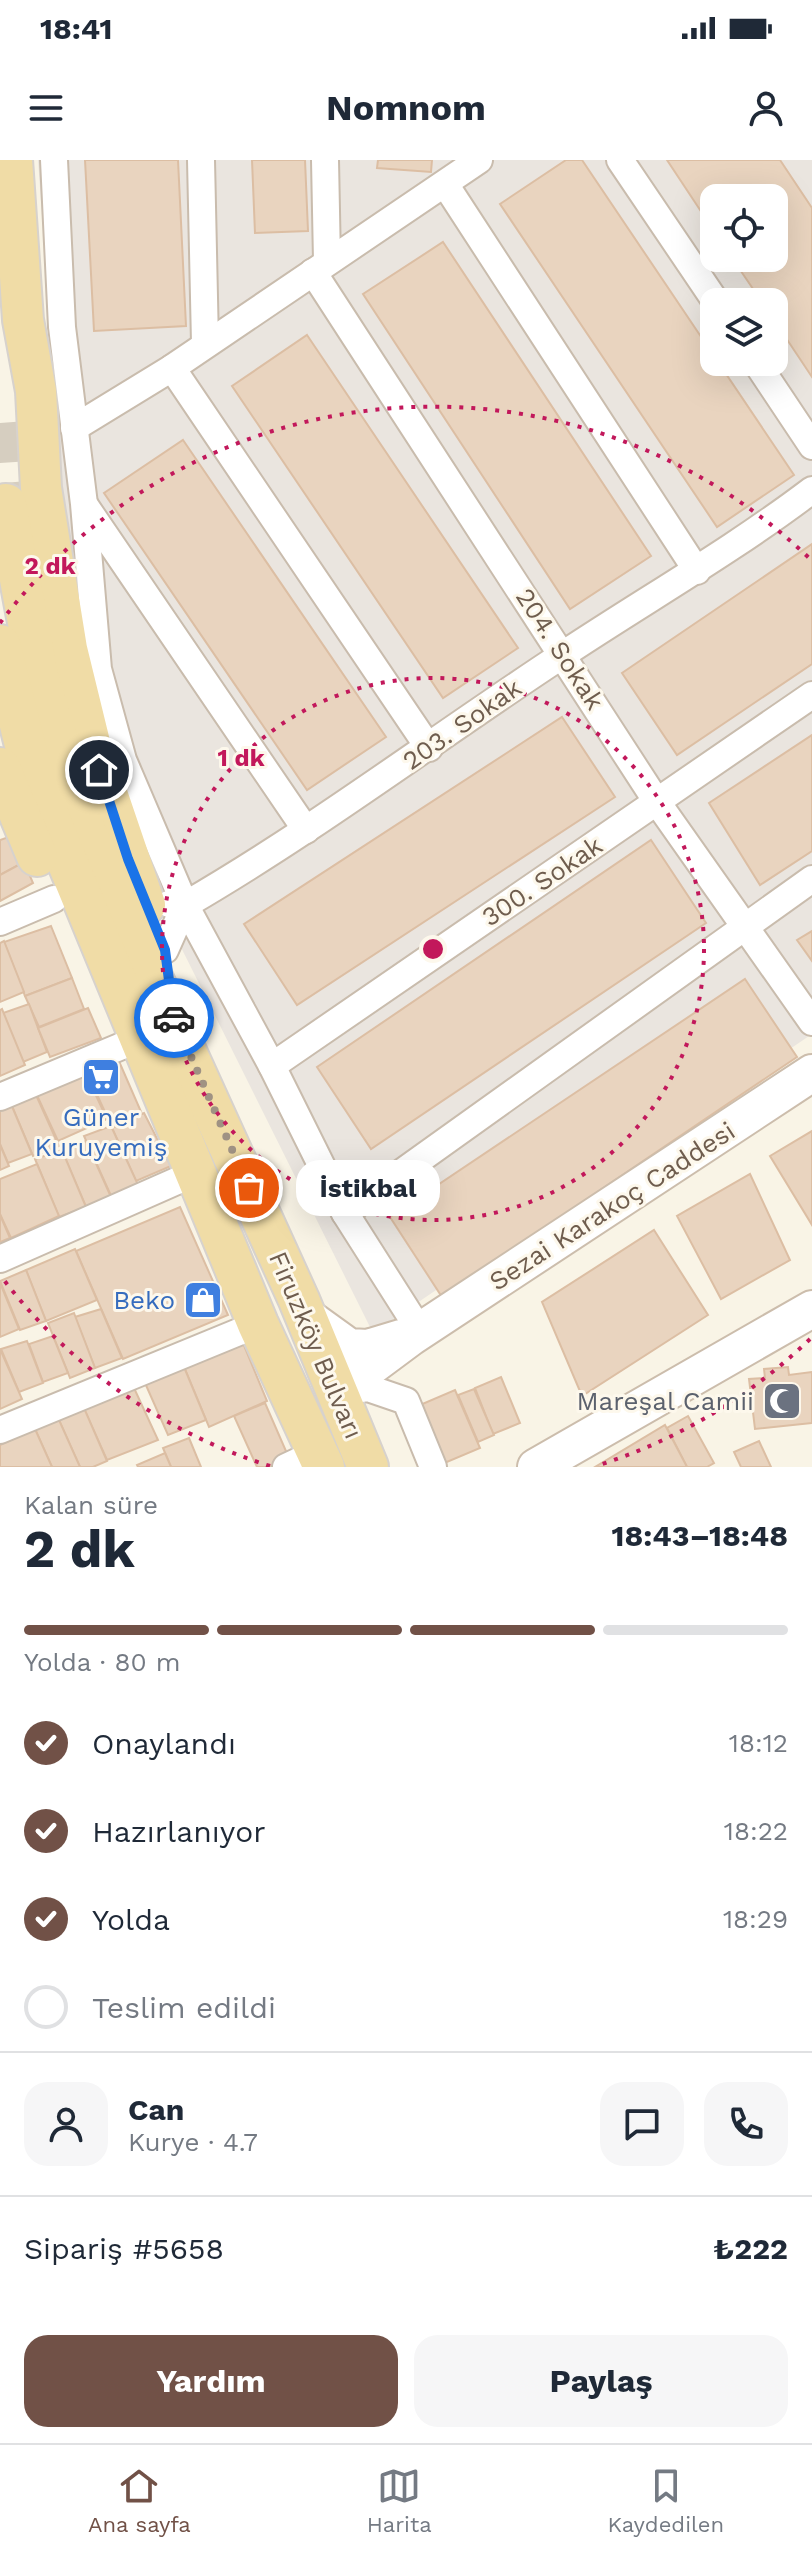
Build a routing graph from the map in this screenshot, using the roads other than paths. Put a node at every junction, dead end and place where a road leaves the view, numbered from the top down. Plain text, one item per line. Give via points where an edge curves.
1 (12, 160) edge
2 (54, 160) edge
3 (201, 160) edge
4 (325, 160) edge
5 (479, 160) edge
6 (620, 160) edge
7 (445, 184) junction
8 (320, 267) junction
9 (707, 288) edge
10 (205, 343) junction
11 (0, 359) edge
12 (172, 368) junction
13 (765, 376) edge
14 (34, 382) junction
15 (74, 428) junction
16 (812, 446) edge
17 (40, 466) junction
18 (812, 490) edge
19 (3, 496) edge
20 (84, 504) junction
21 (697, 571) junction
22 (0, 645) edge
23 (563, 654) junction
24 (812, 695) edge
25 (429, 748) junction
26 (0, 768) edge
27 (657, 802) junction
28 (306, 830) junction
29 (812, 879) edge
30 (54, 899) junction
31 (144, 902) junction
32 (185, 905) junction
33 (0, 922) edge
34 (746, 925) junction
35 (165, 950) junction
36 (812, 1022) edge
37 (158, 1029) junction
38 (272, 1066) junction
39 (812, 1073) edge
40 (0, 1097) edge
41 (197, 1172) junction
42 (345, 1213) junction
43 (0, 1259) edge
44 (812, 1309) edge
45 (306, 1316) junction
46 (258, 1324) junction
47 (415, 1334) junction
48 (337, 1392) junction
49 (0, 1430) edge
50 (309, 1462) edge
51 (368, 1467) edge
52 (433, 1467) edge
53 (536, 1467) edge

1 - 14 main road via 23,320
2 - 15 street via 62,327
3 - 10 street
4 - 8 street
5 - 7 street
6 - 9 street
7 - 8 street
7 - 21 street
8 - 10 street
8 - 23 street, 204. Sokak
10 - 12 street
11 - 14 main road via 26,370
12 - 15 street
12 - 25 street
13 - 16 street
14 - 17 main road
15 - 20 street
17 - 19 main road
17 - 31 main road via 70,662 94,756
18 - 21 street, 203. Sokak
19 - 37 main road, Firuzköy Bulvarı via 55,738 86,832 128,931
20 - 28 street
20 - 32 street via 98,669 123,760
21 - 23 street, 203. Sokak
22 - 37 main road via 29,761 50,818
23 - 25 street, 203. Sokak
23 - 27 street, 204. Sokak
24 - 27 street, 300. Sokak
25 - 28 street, 203. Sokak
26 - 30 main road
27 - 34 street, 204. Sokak
27 - 38 street, 300. Sokak
28 - 32 street, 203. Sokak
29 - 34 street
30 - 33 street
30 - 37 main road
31 - 32 street
31 - 35 main road
32 - 35 street
32 - 38 street
34 - 36 street, 204. Sokak
34 - 42 street
35 - 37 main road
37 - 40 street
37 - 41 main road
37 - 45 main road, Firuzköy Bulvarı
38 - 42 street
39 - 47 street, Sezai Karakoç Caddesi
41 - 43 street
41 - 46 main road
42 - 47 street
44 - 53 street
45 - 47 street via 349,1347 368,1348
45 - 48 main road, Firuzköy Bulvarı
46 - 49 street
46 - 50 main road
47 - 48 street, Sezai Karakoç Caddesi
48 - 51 main road, Firuzköy Bulvarı
48 - 52 street via 368,1388 406,1401

